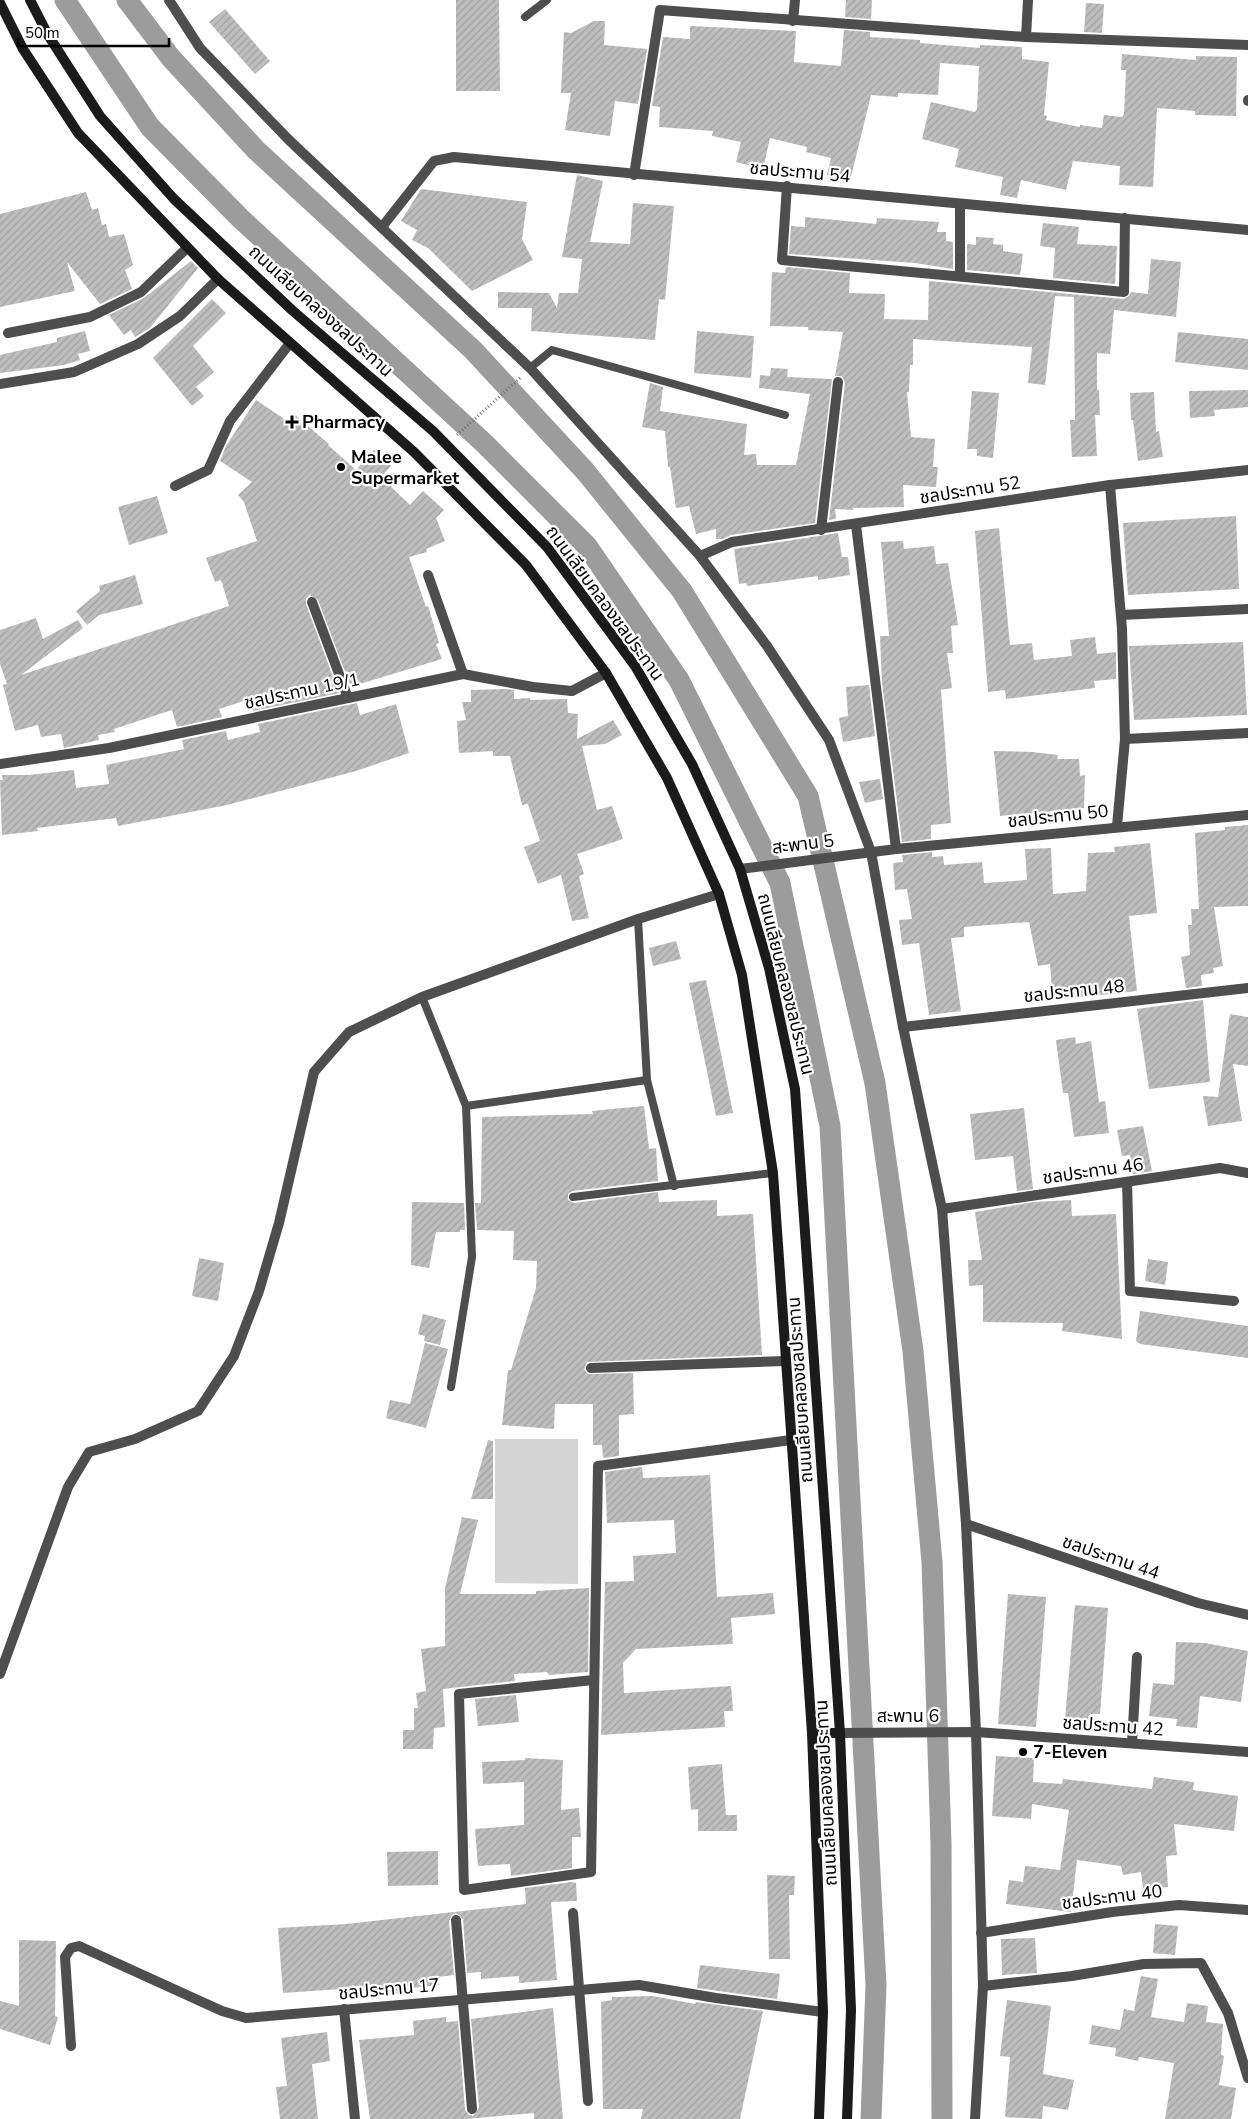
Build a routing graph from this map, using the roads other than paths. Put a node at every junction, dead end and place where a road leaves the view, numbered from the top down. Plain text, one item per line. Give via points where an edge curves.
1 (30, 0) edge
2 (169, 0) edge
3 (546, 0) edge
4 (794, 0) edge
5 (1028, 0) edge
6 (0, 3) edge
7 (525, 17) dead end
8 (793, 22) junction
9 (1026, 38) junction
10 (1248, 45) edge
11 (634, 174) junction
12 (787, 186) junction
13 (960, 204) junction
14 (1125, 218) junction
15 (382, 227) junction
16 (1248, 230) edge
17 (187, 248) junction
18 (960, 276) junction
19 (218, 279) junction
20 (8, 333) dead end
21 (290, 343) junction
22 (530, 368) junction
23 (838, 382) dead end
24 (0, 384) edge
25 (785, 415) dead end
26 (1248, 470) edge
27 (1110, 485) junction
28 (175, 486) dead end
29 (856, 525) junction
30 (821, 530) junction
31 (700, 556) junction
32 (428, 575) dead end
33 (312, 602) dead end
34 (1248, 609) edge
35 (1121, 615) junction
36 (606, 673) junction
37 (463, 674) junction
38 (348, 698) junction
39 (1248, 733) edge
40 (1125, 739) junction
41 (0, 764) edge
42 (1248, 815) edge
43 (1117, 826) junction
44 (896, 849) junction
45 (871, 852) junction
46 (740, 869) junction
47 (719, 894) junction
48 (638, 919) junction
49 (1248, 988) edge
50 (422, 997) junction
51 (903, 1027) junction
52 (647, 1080) junction
53 (466, 1106) junction
54 (773, 1173) junction
55 (1248, 1174) edge
56 (1127, 1182) junction
57 (674, 1186) junction
58 (573, 1197) dead end
59 (942, 1209) junction
60 (1234, 1301) dead end
61 (786, 1361) junction
62 (591, 1368) dead end
63 (451, 1387) dead end
64 (792, 1440) junction
65 (966, 1524) junction
66 (1248, 1615) edge
67 (1137, 1656) dead end
68 (0, 1674) edge
69 (594, 1680) junction
70 (976, 1732) junction
71 (812, 1733) junction
72 (840, 1733) junction
73 (1132, 1744) junction
74 (1248, 1752) edge
75 (1248, 1910) edge
76 (573, 1912) dead end
77 (456, 1920) dead end
78 (981, 1933) junction
79 (983, 1986) junction
80 (579, 1990) junction
81 (464, 2000) junction
82 (344, 2009) junction
83 (823, 2012) junction
84 (70, 2046) dead end
85 (1247, 2074) edge
86 (588, 2101) dead end
87 (472, 2109) dead end
88 (355, 2119) edge
89 (819, 2119) edge
90 (847, 2119) edge
91 (975, 2119) edge

1 - 46 street, ถนนเลียบคลองชลประทาน via 48,36 100,116 174,199 293,311 446,445 548,547 635,666 692,764
2 - 15 street via 200,48 289,140
3 - 7 lane
4 - 8 street
5 - 9 street
6 - 17 street, ถนนเลียบคลองชลประทาน via 23,49 78,133
8 - 9 street
8 - 11 street via 660,10
9 - 10 street
11 - 12 street, ชลประทาน 54
11 - 15 street, ชลประทาน 54 via 444,158 434,161
12 - 13 street, ชลประทาน 54
12 - 18 street via 782,260
13 - 14 street, ชลประทาน 54
13 - 18 street
14 - 16 street, ชลประทาน 54
14 - 18 street via 1124,292
15 - 22 street
17 - 19 street, ถนนเลียบคลองชลประทาน
17 - 20 street via 141,292 90,317
19 - 21 street, ถนนเลียบคลองชลประทาน
19 - 24 street via 180,316 138,344 74,372
21 - 28 street via 230,421 208,470
21 - 36 street, ถนนเลียบคลองชลประทาน via 414,452 526,565
22 - 25 lane via 552,350
22 - 31 street
23 - 30 street
26 - 27 street, ชลประทาน 52
27 - 29 street, ชลประทาน 52
27 - 35 street
29 - 30 street, ชลประทาน 52
29 - 44 street
30 - 31 street, ชลประทาน 52 via 732,542
31 - 45 street via 767,646 829,740
32 - 37 street
33 - 38 street
34 - 35 street
35 - 40 street
36 - 37 street, ชลประทาน 19/1 via 572,691
36 - 47 street, ถนนเลียบคลองชลประทาน via 667,778
37 - 38 street, ชลประทาน 19/1
38 - 41 street, ชลประทาน 19/1 via 109,748
39 - 40 street
40 - 43 street
42 - 43 street, ชลประทาน 50
43 - 44 street, ชลประทาน 50
44 - 45 street, ชลประทาน 50
45 - 46 street, สะพาน 5
45 - 51 street
46 - 72 street, ถนนเลียบคลองชลประทาน via 769,968 795,1088
47 - 48 street
47 - 54 street, ถนนเลียบคลองชลประทาน via 742,974
48 - 50 street
48 - 52 lane
49 - 51 street, ชลประทาน 48
50 - 53 lane
50 - 68 street via 349,1032 314,1072 279,1223 259,1291 234,1356 198,1410 135,1439 89,1452 68,1487
51 - 59 street
52 - 53 lane
52 - 57 lane
53 - 63 lane via 472,1257
54 - 57 lane
54 - 61 street, ถนนเลียบคลองชลประทาน
55 - 56 street, ชลประทาน 46 via 1220,1168
56 - 59 street, ชลประทาน 46
56 - 60 street via 1130,1291
57 - 58 lane
59 - 65 street
61 - 62 street
61 - 64 street, ถนนเลียบคลองชลประทาน
64 - 69 street via 598,1466
64 - 71 street, ถนนเลียบคลองชลประทาน
65 - 66 street, ชลประทาน 44 via 1198,1603
65 - 70 street
67 - 73 street
69 - 69 street via 459,1694 464,1890 591,1872
70 - 72 street, สะพาน 6
70 - 73 street, ชลประทาน 42
70 - 78 street
71 - 72 street
71 - 83 street, ถนนเลียบคลองชลประทาน
72 - 90 street, ถนนเลียบคลองชลประทาน via 851,2010
73 - 74 street, ชลประทาน 42
75 - 78 street, ชลประทาน 40 via 1180,1905 1112,1912
76 - 80 street
77 - 81 street
78 - 79 street
79 - 85 street via 1144,1964 1201,1963 1228,2013
79 - 91 street
80 - 81 street, ชลประทาน 17
80 - 83 street, ชลประทาน 17 via 639,1985
80 - 86 street
81 - 82 street, ชลประทาน 17
81 - 87 street
82 - 84 street, ชลประทาน 17 via 246,2018 222,2011 79,1946 71,1948 65,1957
82 - 88 street
83 - 89 street, ถนนเลียบคลองชลประทาน

